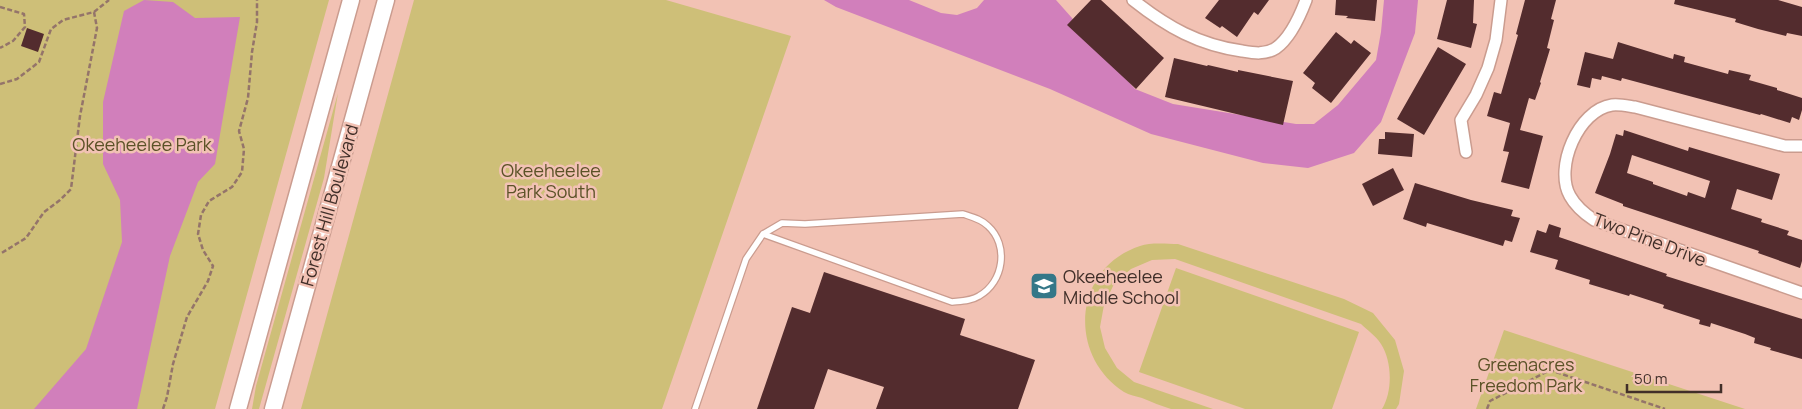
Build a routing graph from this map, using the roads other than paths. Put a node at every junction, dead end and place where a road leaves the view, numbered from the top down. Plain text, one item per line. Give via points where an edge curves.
1 (351, 0) edge
2 (386, 0) edge
3 (1133, 0) edge
4 (1306, 0) edge
5 (1501, 0) edge
6 (1802, 146) edge
7 (1466, 152) dead end
8 (763, 234) junction
9 (1802, 293) edge
10 (238, 409) edge
11 (273, 409) edge
12 (695, 409) edge

1 - 10 main road, Forest Hill Boulevard
2 - 11 main road, Forest Hill Boulevard
3 - 4 street via 1191,38 1257,54 1275,49 1282,42
5 - 7 street via 1496,40 1488,68 1462,120
6 - 9 street, Two Pine Drive via 1785,146 1635,107 1611,105 1592,114 1579,128 1568,150 1565,176 1569,195 1580,210 1594,220
8 - 8 lane via 952,302 966,301 990,288 1001,263 1001,249 996,236 988,226 963,214 782,223
8 - 12 lane via 746,259

